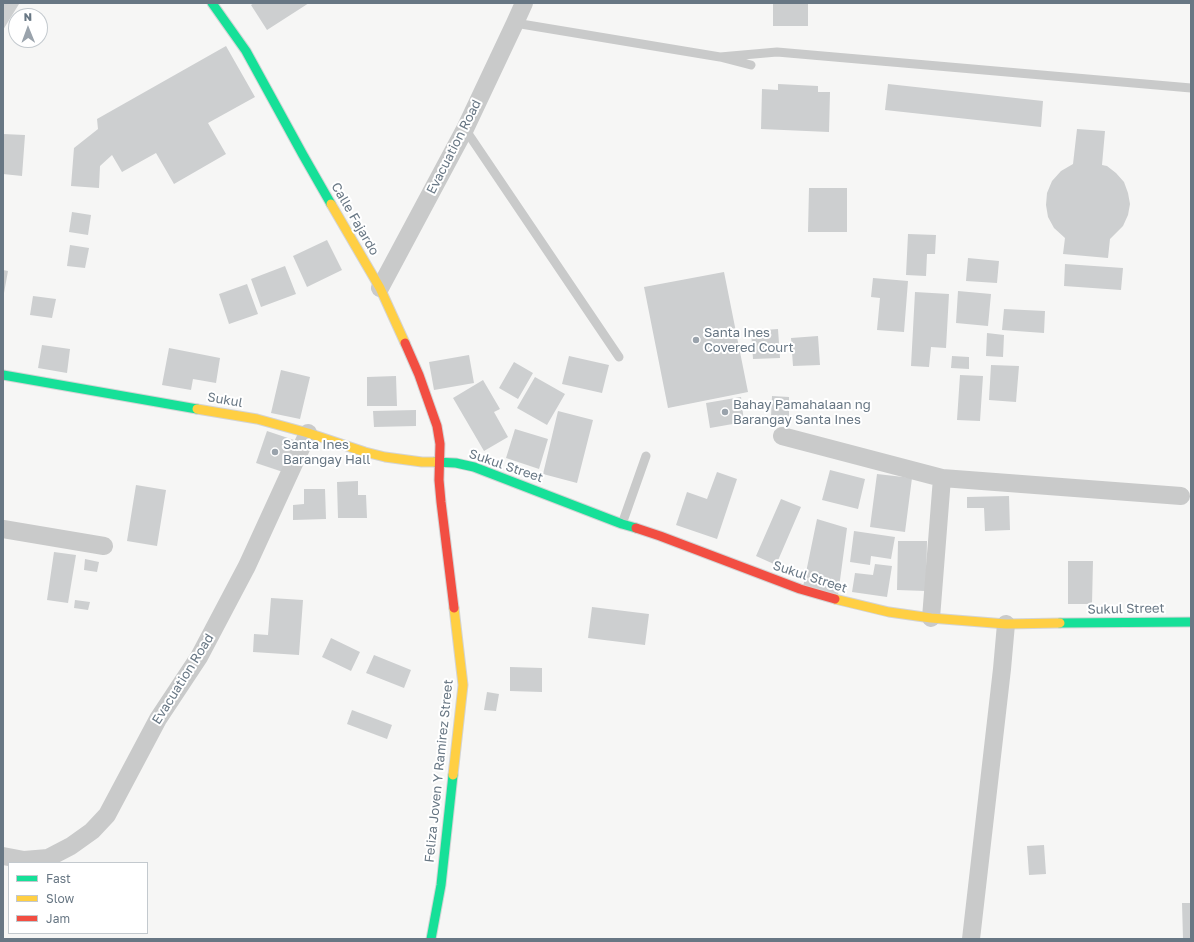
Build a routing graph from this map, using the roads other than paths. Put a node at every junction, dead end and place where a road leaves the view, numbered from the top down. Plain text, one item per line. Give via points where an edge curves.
1 (212, 3) edge
2 (524, 3) edge
3 (515, 23) junction
4 (720, 57) junction
5 (751, 64) dead end
6 (1191, 88) edge
7 (465, 129) junction
8 (380, 288) junction
9 (619, 357) dead end
10 (3, 375) edge
11 (308, 433) junction
12 (782, 436) dead end
13 (646, 456) dead end
14 (440, 462) junction
15 (942, 478) junction
16 (1181, 496) dead end
17 (622, 524) junction
18 (3, 529) edge
19 (104, 546) dead end
20 (930, 618) junction
21 (1191, 622) edge
22 (1006, 624) junction
23 (3, 856) edge
24 (431, 939) edge
25 (971, 939) edge

1 - 8 street, Calle Fajardo via 246,51 302,155
2 - 3 street, Evacuation Road
3 - 4 lane
3 - 7 street, Evacuation Road
4 - 5 lane
4 - 6 lane via 777,52
7 - 8 street, Evacuation Road
7 - 9 lane
8 - 14 street, Calle Fajardo via 430,402 437,426
10 - 11 street, Sukul via 257,419
11 - 14 street, Sukul via 385,457
11 - 23 street, Evacuation Road via 247,566 200,657 158,719 106,815 92,831 48,858 24,860
12 - 15 street
13 - 17 lane
14 - 17 street, Sukul Street via 480,469
14 - 24 street, Feliza Joven Y Ramirez Street via 441,502 463,684 441,884
15 - 16 street
15 - 20 street
17 - 20 street, Sukul Street via 800,590 889,612
18 - 19 street
20 - 22 street, Sukul Street
21 - 22 street, Sukul Street
22 - 25 street

